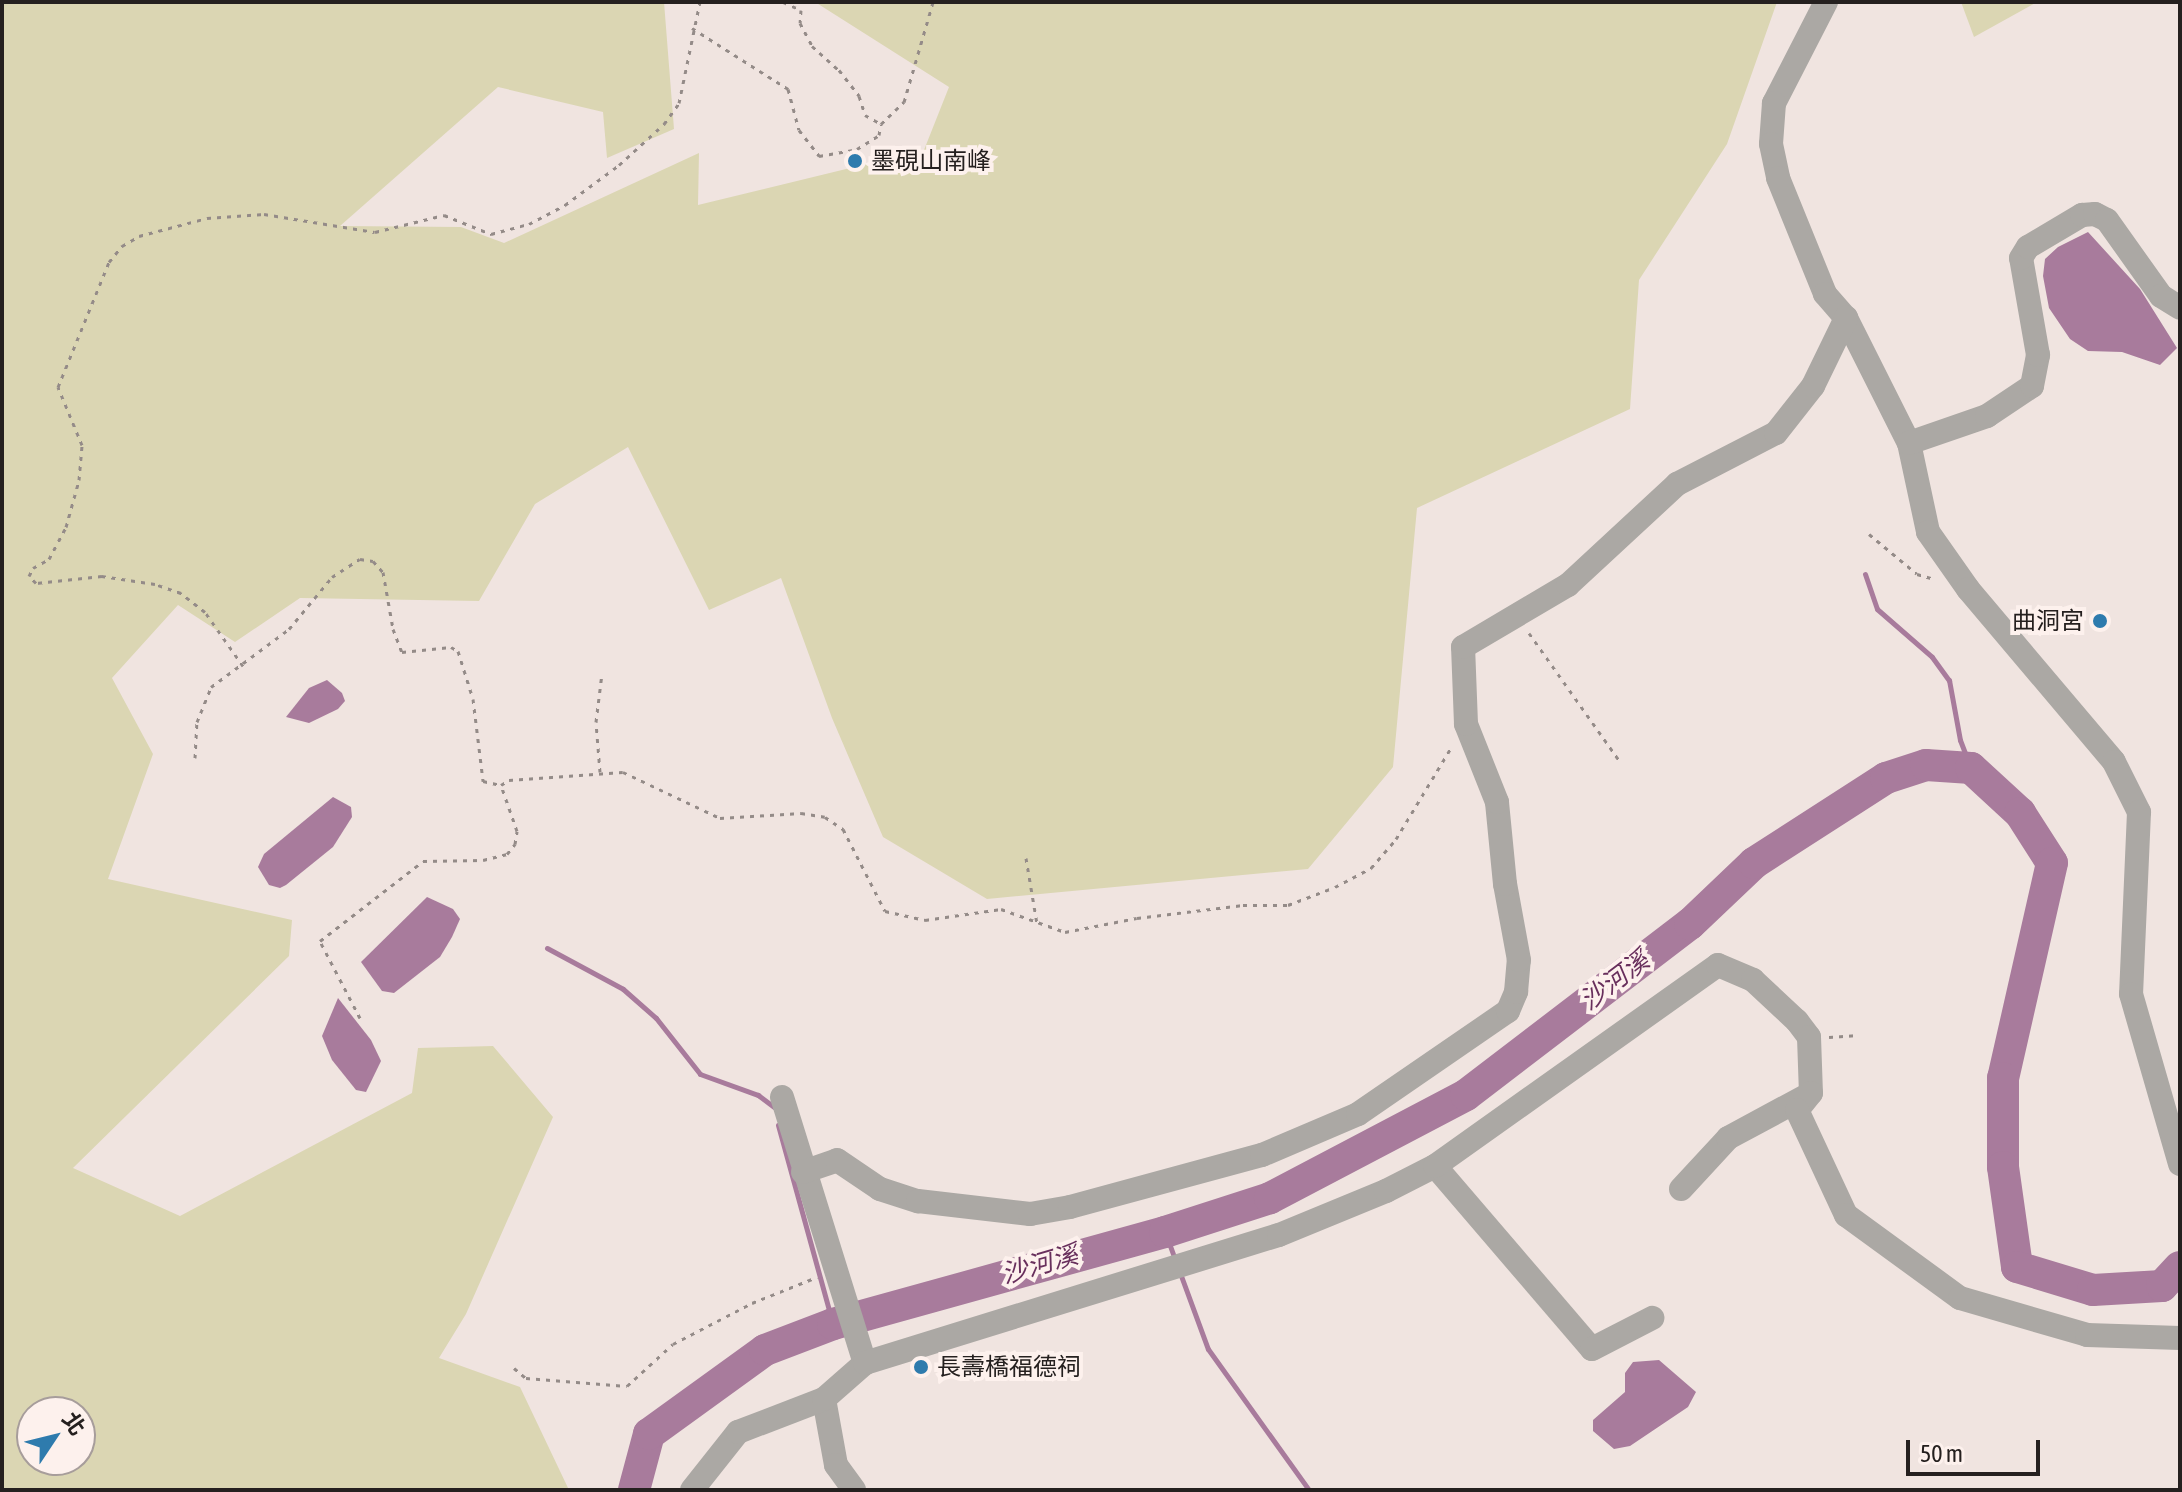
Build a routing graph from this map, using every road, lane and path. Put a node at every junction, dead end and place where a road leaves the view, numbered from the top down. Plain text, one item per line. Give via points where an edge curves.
1 (700, 2) edge
2 (783, 2) edge
3 (933, 2) edge
4 (1826, 2) edge
5 (692, 28) junction
6 (881, 124) junction
7 (2180, 308) edge
8 (1846, 318) junction
9 (1909, 443) junction
10 (1869, 534) dead end
11 (1968, 589) junction
12 (1519, 616) junction
13 (243, 666) junction
14 (602, 673) dead end
15 (1466, 724) junction
16 (195, 758) dead end
17 (1619, 760) dead end
18 (600, 772) junction
19 (501, 785) junction
20 (1026, 858) dead end
21 (1037, 924) junction
22 (360, 1018) dead end
23 (1859, 1035) dead end
24 (1809, 1037) junction
25 (1811, 1093) junction
26 (782, 1097) dead end
27 (2180, 1164) edge
28 (1435, 1166) junction
29 (803, 1172) junction
30 (1681, 1189) dead end
31 (837, 1280) junction
32 (1652, 1318) dead end
33 (2180, 1338) edge
34 (865, 1363) junction
35 (514, 1368) dead end
36 (824, 1399) junction
37 (692, 1490) edge
38 (854, 1490) edge

1 - 5 path
2 - 6 path via 801,10 800,23 812,46 859,96 865,115
3 - 6 path via 904,102
4 - 8 street via 1774,103 1771,144 1778,178 1825,294
5 - 6 path via 788,89 799,130 819,156 857,149 879,135
5 - 13 path via 679,103 664,124 565,205 529,224 491,234 444,215 375,232 264,214 207,218 139,236 109,262 58,387 82,445 79,480 66,527 49,559 29,576 36,583 102,576 181,593 205,612
7 - 9 street via 2161,296 2107,220 2082,215 2028,247 2021,258 2038,355 2032,386 1987,416
8 - 9 street
8 - 12 street via 1813,386 1776,433 1677,484 1568,585
9 - 11 street via 1928,532
10 - 11 path via 1917,574
11 - 27 street via 2114,762 2139,812 2131,994
12 - 15 street via 1463,647
12 - 17 path
13 - 16 path via 211,687 197,722
13 - 19 path via 289,629 332,577 360,559 373,561 383,572 402,652 451,647 458,651 473,699 483,781
14 - 18 path via 596,722
15 - 21 path via 1396,839 1371,868 1335,887 1288,905 1243,905 1065,932
15 - 29 street via 1497,802 1519,960 1516,992 1501,1017 1358,1114 1262,1155 1030,1214 918,1201 880,1189 837,1160
18 - 19 path
18 - 21 path via 623,772 720,818 801,813 825,817 843,829 885,911 925,920 1001,909
19 - 22 path via 517,831 507,854 423,861 320,941
20 - 21 path
23 - 24 path
24 - 25 street
24 - 28 street via 1753,980 1718,965
25 - 30 street via 1728,1138
25 - 33 street via 1797,1110 1846,1215 1960,1298 2087,1335
26 - 29 street
28 - 32 street via 1592,1349
28 - 34 street via 1279,1235
29 - 31 street
31 - 34 street
31 - 35 path via 815,1277 752,1303 673,1344 627,1386 526,1378
34 - 36 street
36 - 37 street via 738,1432
36 - 38 street via 836,1465

